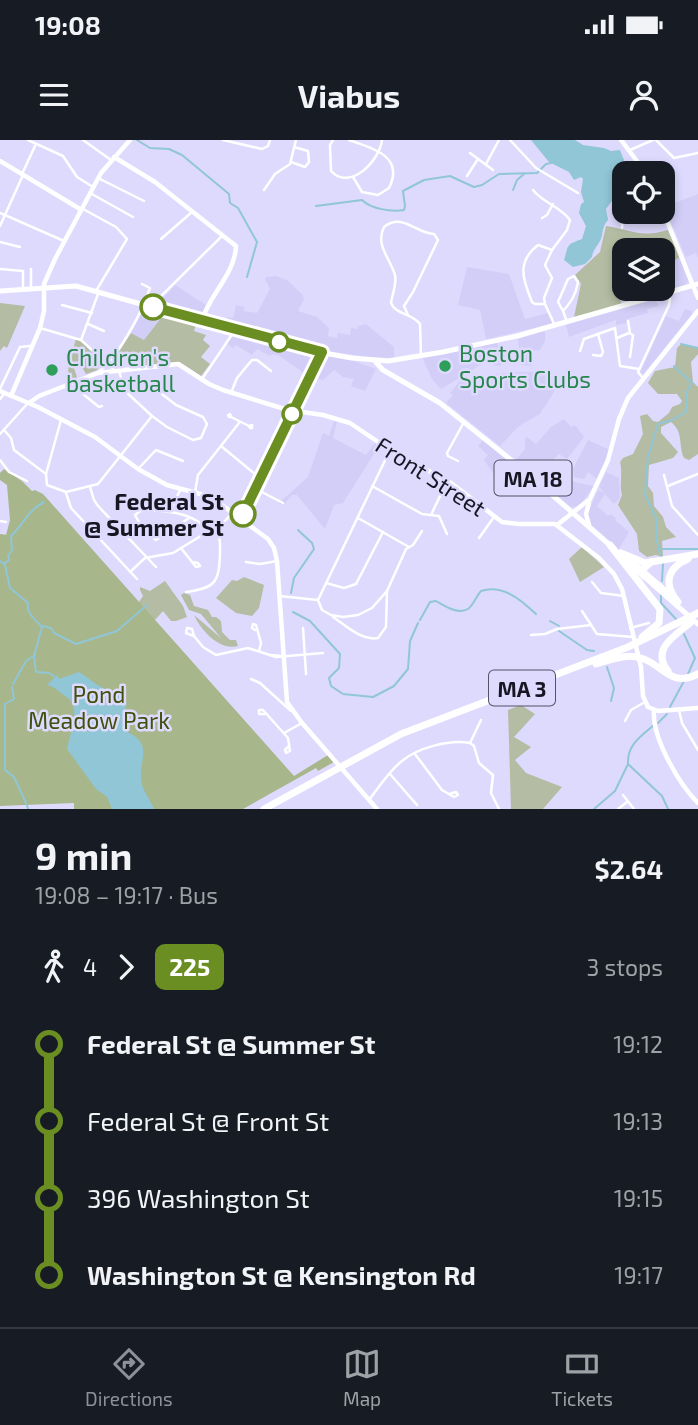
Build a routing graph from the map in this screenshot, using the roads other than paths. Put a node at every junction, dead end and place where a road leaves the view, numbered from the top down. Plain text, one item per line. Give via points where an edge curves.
1 (83, 140) edge
2 (130, 140) edge
3 (223, 140) edge
4 (270, 140) edge
5 (296, 140) edge
6 (333, 140) edge
7 (349, 140) edge
8 (382, 140) edge
9 (499, 140) edge
10 (510, 140) edge
11 (621, 140) edge
12 (654, 140) edge
13 (30, 141) edge
14 (36, 145) junction
15 (294, 147) junction
16 (630, 150) junction
17 (379, 151) junction
18 (470, 153) dead end
19 (698, 153) edge
20 (112, 158) junction
21 (478, 159) junction
22 (0, 161) edge
23 (638, 161) edge
24 (291, 162) junction
25 (486, 164) junction
26 (493, 170) dead end
27 (22, 175) junction
28 (467, 176) dead end
29 (353, 177) junction
30 (98, 178) junction
31 (93, 187) junction
32 (264, 190) dead end
33 (533, 190) dead end
34 (89, 193) junction
35 (578, 193) dead end
36 (144, 201) dead end
37 (553, 204) junction
38 (81, 209) junction
39 (192, 212) junction
40 (0, 213) edge
41 (5, 215) junction
42 (133, 217) dead end
43 (542, 218) dead end
44 (622, 224) edge
45 (669, 224) edge
46 (0, 226) edge
47 (622, 228) dead end
48 (222, 236) junction
49 (161, 239) dead end
50 (64, 241) junction
51 (0, 243) edge
52 (20, 247) dead end
53 (552, 250) junction
54 (0, 269) edge
55 (31, 269) dead end
56 (142, 284) dead end
57 (695, 285) edge
58 (44, 287) junction
59 (31, 288) junction
60 (23, 289) junction
61 (0, 290) edge
62 (97, 291) junction
63 (698, 298) edge
64 (670, 301) edge
65 (143, 304) junction
66 (545, 304) junction
67 (62, 305) dead end
68 (151, 306) junction
69 (563, 311) junction
70 (698, 311) edge
71 (92, 313) junction
72 (408, 315) junction
73 (202, 320) junction
74 (628, 321) dead end
75 (567, 322) junction
76 (88, 324) junction
77 (555, 326) junction
78 (40, 328) junction
79 (235, 329) junction
80 (104, 331) dead end
81 (630, 333) junction
82 (598, 334) junction
83 (617, 338) junction
84 (81, 340) junction
85 (34, 346) junction
86 (580, 351) dead end
87 (322, 352) junction
88 (593, 355) dead end
89 (421, 356) junction
90 (601, 356) junction
91 (630, 357) dead end
92 (352, 358) junction
93 (374, 360) junction
94 (600, 363) dead end
95 (106, 364) junction
96 (380, 369) junction
97 (639, 369) junction
98 (116, 370) junction
99 (271, 371) dead end
100 (96, 374) junction
101 (643, 378) junction
102 (202, 379) junction
103 (121, 380) junction
104 (128, 381) junction
105 (76, 382) junction
106 (124, 390) junction
107 (2, 391) edge
108 (230, 393) junction
109 (11, 396) junction
110 (0, 399) edge
111 (29, 403) junction
112 (102, 406) dead end
113 (293, 411) junction
114 (152, 416) junction
115 (231, 417) dead end
116 (61, 420) junction
117 (464, 422) junction
118 (239, 423) junction
119 (249, 426) dead end
120 (4, 430) junction
121 (0, 434) edge
122 (221, 446) junction
123 (390, 450) junction
124 (120, 455) junction
125 (0, 460) edge
126 (183, 461) dead end
127 (458, 461) dead end
128 (138, 469) junction
129 (46, 474) junction
130 (698, 474) edge
131 (664, 475) dead end
132 (261, 479) junction
133 (27, 481) dead end
134 (372, 486) junction
135 (667, 486) junction
136 (90, 487) junction
137 (256, 489) junction
138 (180, 490) junction
139 (66, 492) junction
140 (195, 492) junction
141 (441, 494) dead end
142 (590, 499) junction
143 (283, 503) dead end
144 (172, 510) junction
145 (233, 512) junction
146 (573, 513) junction
147 (431, 515) junction
148 (494, 517) junction
149 (189, 518) junction
150 (241, 518) junction
151 (358, 518) junction
152 (0, 521) edge
153 (6, 522) dead end
154 (558, 525) junction
155 (591, 528) junction
156 (216, 531) junction
157 (422, 531) dead end
158 (383, 532) junction
159 (208, 533) junction
160 (447, 534) dead end
161 (698, 535) edge
162 (479, 538) dead end
163 (610, 545) junction
164 (409, 547) junction
165 (181, 548) junction
166 (621, 552) junction
167 (698, 555) edge
168 (147, 558) junction
169 (278, 561) junction
170 (192, 562) dead end
171 (246, 562) dead end
172 (652, 562) junction
173 (156, 568) dead end
174 (130, 572) junction
175 (643, 573) junction
176 (137, 579) dead end
177 (592, 582) dead end
178 (326, 583) junction
179 (387, 591) junction
180 (186, 592) dead end
181 (279, 596) junction
182 (624, 596) junction
183 (318, 600) junction
184 (380, 601) junction
185 (678, 602) junction
186 (387, 604) junction
187 (582, 611) dead end
188 (698, 611) edge
189 (687, 612) junction
190 (331, 615) junction
191 (347, 617) junction
192 (696, 621) edge
193 (344, 624) junction
194 (649, 624) dead end
195 (591, 625) junction
196 (303, 628) dead end
197 (631, 628) junction
198 (256, 630) dead end
199 (531, 635) dead end
200 (194, 636) dead end
201 (633, 638) junction
202 (259, 651) junction
203 (323, 653) dead end
204 (305, 654) junction
205 (283, 656) junction
206 (595, 662) junction
207 (698, 672) edge
208 (306, 674) dead end
209 (251, 679) dead end
210 (285, 692) junction
211 (280, 702) junction
212 (645, 702) junction
213 (698, 708) edge
214 (679, 710) junction
215 (654, 711) junction
216 (293, 713) junction
217 (267, 714) dead end
218 (481, 720) dead end
219 (625, 721) dead end
220 (302, 723) junction
221 (284, 733) junction
222 (698, 737) edge
223 (692, 740) junction
224 (470, 743) junction
225 (289, 746) dead end
226 (698, 750) edge
227 (415, 754) junction
228 (347, 765) junction
229 (336, 771) junction
230 (390, 774) junction
231 (449, 794) dead end
232 (623, 796) dead end
233 (369, 800) junction
234 (627, 802) junction
235 (698, 803) edge
236 (417, 805) dead end
237 (264, 809) edge
238 (274, 809) edge
239 (377, 809) edge
240 (499, 809) edge
241 (618, 809) edge
242 (634, 809) edge

1 - 20 street
2 - 20 street
3 - 4 street via 262,149
5 - 15 street
6 - 29 street via 331,171 336,177
7 - 17 street
8 - 17 street
9 - 25 street
10 - 35 street via 539,171
11 - 16 street
12 - 16 street
12 - 19 street via 674,158
13 - 14 street
14 - 27 street
14 - 31 street via 63,156 77,177
15 - 24 street
15 - 24 street via 309,152 309,162 304,167
16 - 23 street
17 - 29 street via 367,168
17 - 29 street via 393,168 387,191 378,195 364,192
18 - 21 street
20 - 30 street
20 - 39 street via 155,182
21 - 25 street
21 - 28 street
22 - 27 street
24 - 32 street
25 - 26 street
27 - 38 street
27 - 41 street
30 - 31 street
30 - 36 street
31 - 34 street
33 - 37 street
34 - 38 street
34 - 42 street
37 - 43 street
37 - 53 street via 568,216 569,225
38 - 50 street
38 - 62 street via 118,228 127,239
39 - 48 street
39 - 49 street
40 - 41 street
41 - 46 street
41 - 50 street
44 - 47 street
45 - 57 street
48 - 68 street
48 - 73 street via 236,250
50 - 58 street
51 - 52 street
53 - 66 street via 545,265 552,276
53 - 66 street via 536,246 522,271 532,302
54 - 60 street via 23,271
55 - 59 street
56 - 65 street via 150,288
57 - 63 street
57 - 75 main road
58 - 59 main road
58 - 62 main road
58 - 78 street
59 - 60 main road
60 - 61 main road
62 - 65 main road
62 - 71 street
64 - 97 street
65 - 68 main road
65 - 95 street, Front Street
66 - 77 street
67 - 71 street
68 - 73 main road
69 - 69 street via 575,293 578,282 574,276 568,279 558,302
69 - 75 street
70 - 101 street
71 - 76 street
72 - 72 street via 391,305 395,276 382,247 382,230 394,221 435,234 439,240 404,306
72 - 89 street via 421,326
73 - 79 main road
74 - 81 street
75 - 77 main road
76 - 80 street
76 - 84 street
77 - 89 main road
78 - 84 street
78 - 85 street
79 - 87 main road
79 - 102 street
81 - 83 street
81 - 91 street via 634,338
82 - 83 street via 615,328
82 - 86 street via 583,339
82 - 90 street
83 - 97 street via 620,366
84 - 95 street
85 - 107 street via 20,347
85 - 109 street
87 - 92 main road
87 - 113 street
88 - 90 street
89 - 93 main road
90 - 94 street
92 - 93 main road
92 - 96 main road
93 - 96 main road
95 - 98 street
95 - 100 street, Front Street
96 - 117 main road, MA 18 via 432,397
97 - 101 street
98 - 100 street, Front Street
98 - 102 street, Front Street via 178,364
98 - 103 street
99 - 108 street via 252,359
100 - 105 street, Front Street
101 - 142 street via 622,410 610,456
102 - 108 street, Front Street
103 - 104 street
103 - 106 street
104 - 106 street
104 - 114 street via 148,383 207,424 201,438 193,440
105 - 111 street, Front Street
105 - 112 street via 83,394
106 - 114 street
107 - 109 street
107 - 110 street
108 - 113 street, Front Street
109 - 111 street
111 - 116 street
111 - 120 street
113 - 123 street, Front Street via 347,421
113 - 132 street
114 - 124 street
115 - 118 street
116 - 124 street
116 - 129 street
117 - 127 street via 447,454
117 - 146 main road, MA 18
118 - 119 street
118 - 122 street
120 - 121 street
120 - 129 street via 14,450
122 - 132 street
122 - 140 street via 196,478
123 - 134 street
123 - 148 street, Front Street via 451,483
124 - 128 street
124 - 136 street via 100,482
125 - 133 street via 9,472
126 - 128 street via 156,450
128 - 138 street
129 - 139 street via 47,485
130 - 135 street
131 - 135 street
132 - 137 street
134 - 147 street
134 - 151 street
135 - 161 street via 672,506
136 - 139 street
136 - 168 street via 94,500
137 - 143 street
137 - 150 street
138 - 140 street
138 - 144 street
139 - 174 street via 71,508
140 - 145 street
141 - 147 street
142 - 146 street
142 - 155 street via 586,514
144 - 149 street
144 - 149 street via 135,515 158,539
145 - 150 street
145 - 156 street
146 - 154 street
146 - 155 main road, MA 18
147 - 160 street via 440,517
148 - 154 street, Front Street via 509,524
148 - 162 street
149 - 159 street
150 - 169 street via 268,538
151 - 158 street
151 - 178 street
152 - 153 street
154 - 182 street via 608,566
155 - 163 main road, MA 18
156 - 159 street
156 - 180 street via 220,541 218,576 204,589
157 - 164 street
158 - 164 street
158 - 178 street via 356,584 344,588
159 - 165 street
163 - 166 main road, MA 18
163 - 175 main road, MA 18
163 - 206 highway via 657,604 661,617 648,633
164 - 179 street
165 - 168 street
165 - 170 street
166 - 172 highway via 640,562
166 - 175 main road, MA 18
167 - 172 highway
167 - 185 highway via 678,564 669,575 669,590
168 - 173 street
168 - 174 street
169 - 171 street
169 - 181 street
172 - 175 highway
174 - 176 street
175 - 185 main road, MA 18
175 - 189 main road, MA 18
177 - 182 street via 601,593
178 - 183 street
179 - 184 street
179 - 186 street
181 - 183 street
181 - 205 street
182 - 197 street
183 - 190 street via 320,608
184 - 186 street
184 - 191 street
185 - 189 main road, MA 18
186 - 193 street via 386,629 378,638 368,639
187 - 195 street
188 - 206 highway, MA 3
189 - 192 main road, MA 18
190 - 191 street
190 - 193 street
191 - 193 street
192 - 206 highway, MA 3
192 - 207 highway via 666,642 662,660 676,676
194 - 197 street
195 - 199 street
195 - 201 street via 601,635
196 - 204 street
197 - 201 street
198 - 202 street
200 - 202 street via 214,654 248,648
201 - 212 street
202 - 205 street
203 - 204 street
204 - 205 street
204 - 208 street
205 - 210 street
206 - 207 highway via 634,656 676,678
206 - 228 highway, MA 3
206 - 228 highway, MA 3 via 411,730
209 - 211 street
210 - 211 street
210 - 216 street
211 - 216 street
212 - 215 street
212 - 219 street via 631,710
213 - 214 street
214 - 215 street
214 - 223 street
215 - 235 street via 674,773
216 - 220 street
217 - 221 street
218 - 224 street
220 - 221 street
220 - 233 street
221 - 225 street
222 - 223 street
223 - 226 street
224 - 227 street via 456,741
224 - 240 street via 479,763 492,774 491,793
227 - 230 street
227 - 231 street via 435,783
228 - 229 highway, MA 3
229 - 237 highway, MA 3
229 - 238 highway, MA 3
230 - 233 street
230 - 236 street
232 - 234 street
233 - 239 street
234 - 241 street
234 - 242 street

